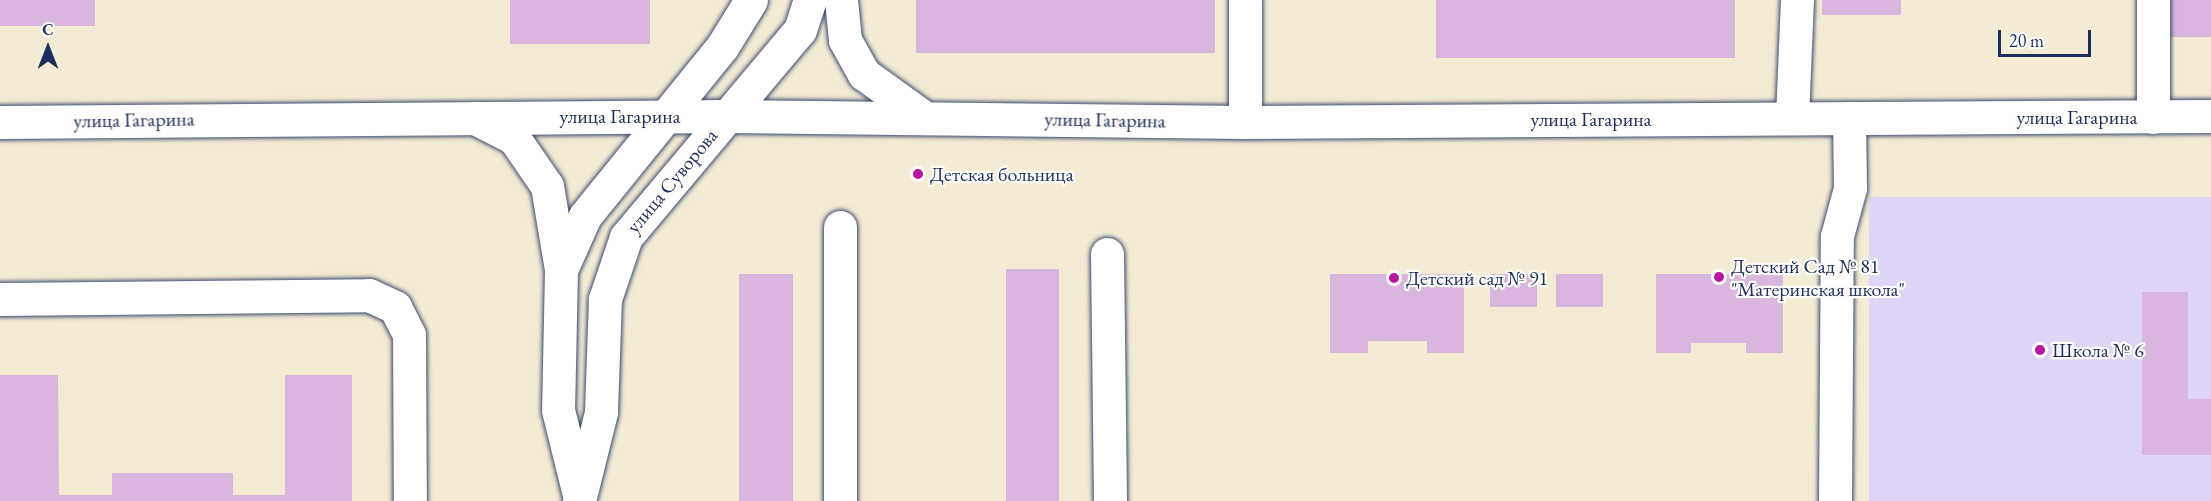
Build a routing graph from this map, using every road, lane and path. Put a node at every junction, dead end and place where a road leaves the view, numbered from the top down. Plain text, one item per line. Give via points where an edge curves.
1 (751, 0) edge
2 (810, 0) edge
3 (841, 0) edge
4 (1245, 0) edge
5 (1797, 0) edge
6 (2153, 0) edge
7 (661, 116) junction
8 (727, 116) junction
9 (2211, 116) edge
10 (471, 117) junction
11 (2153, 117) junction
12 (925, 118) junction
13 (1792, 118) junction
14 (1849, 118) junction
15 (0, 122) edge
16 (1245, 122) junction
17 (840, 227) dead end
18 (1107, 254) dead end
19 (561, 270) junction
20 (0, 300) edge
21 (579, 498) edge
22 (410, 501) edge
23 (840, 501) edge
24 (1110, 501) edge
25 (1835, 501) edge

1 - 7 main road, улица Суворова via 722,47
2 - 8 main road, улица Суворова via 800,30
3 - 12 main road via 845,40 864,74
4 - 16 main road
5 - 13 main road
6 - 11 main road
7 - 8 main road, улица Гагарина
7 - 10 main road, улица Гагарина
7 - 19 main road, улица Суворова via 585,216
8 - 12 main road, улица Гагарина
8 - 21 main road, улица Суворова via 644,209 613,265 605,299 601,412
9 - 11 main road, улица Гагарина
10 - 15 main road, улица Гагарина
10 - 19 main road, улица Суворова via 514,138 547,186
11 - 14 main road, улица Гагарина
12 - 16 main road, улица Гагарина
13 - 14 main road, улица Гагарина
13 - 16 main road, улица Гагарина
14 - 25 main road via 1850,188 1837,236
17 - 23 main road
18 - 24 main road
19 - 21 main road, улица Суворова via 558,410
20 - 22 main road via 369,295 395,307 409,335

